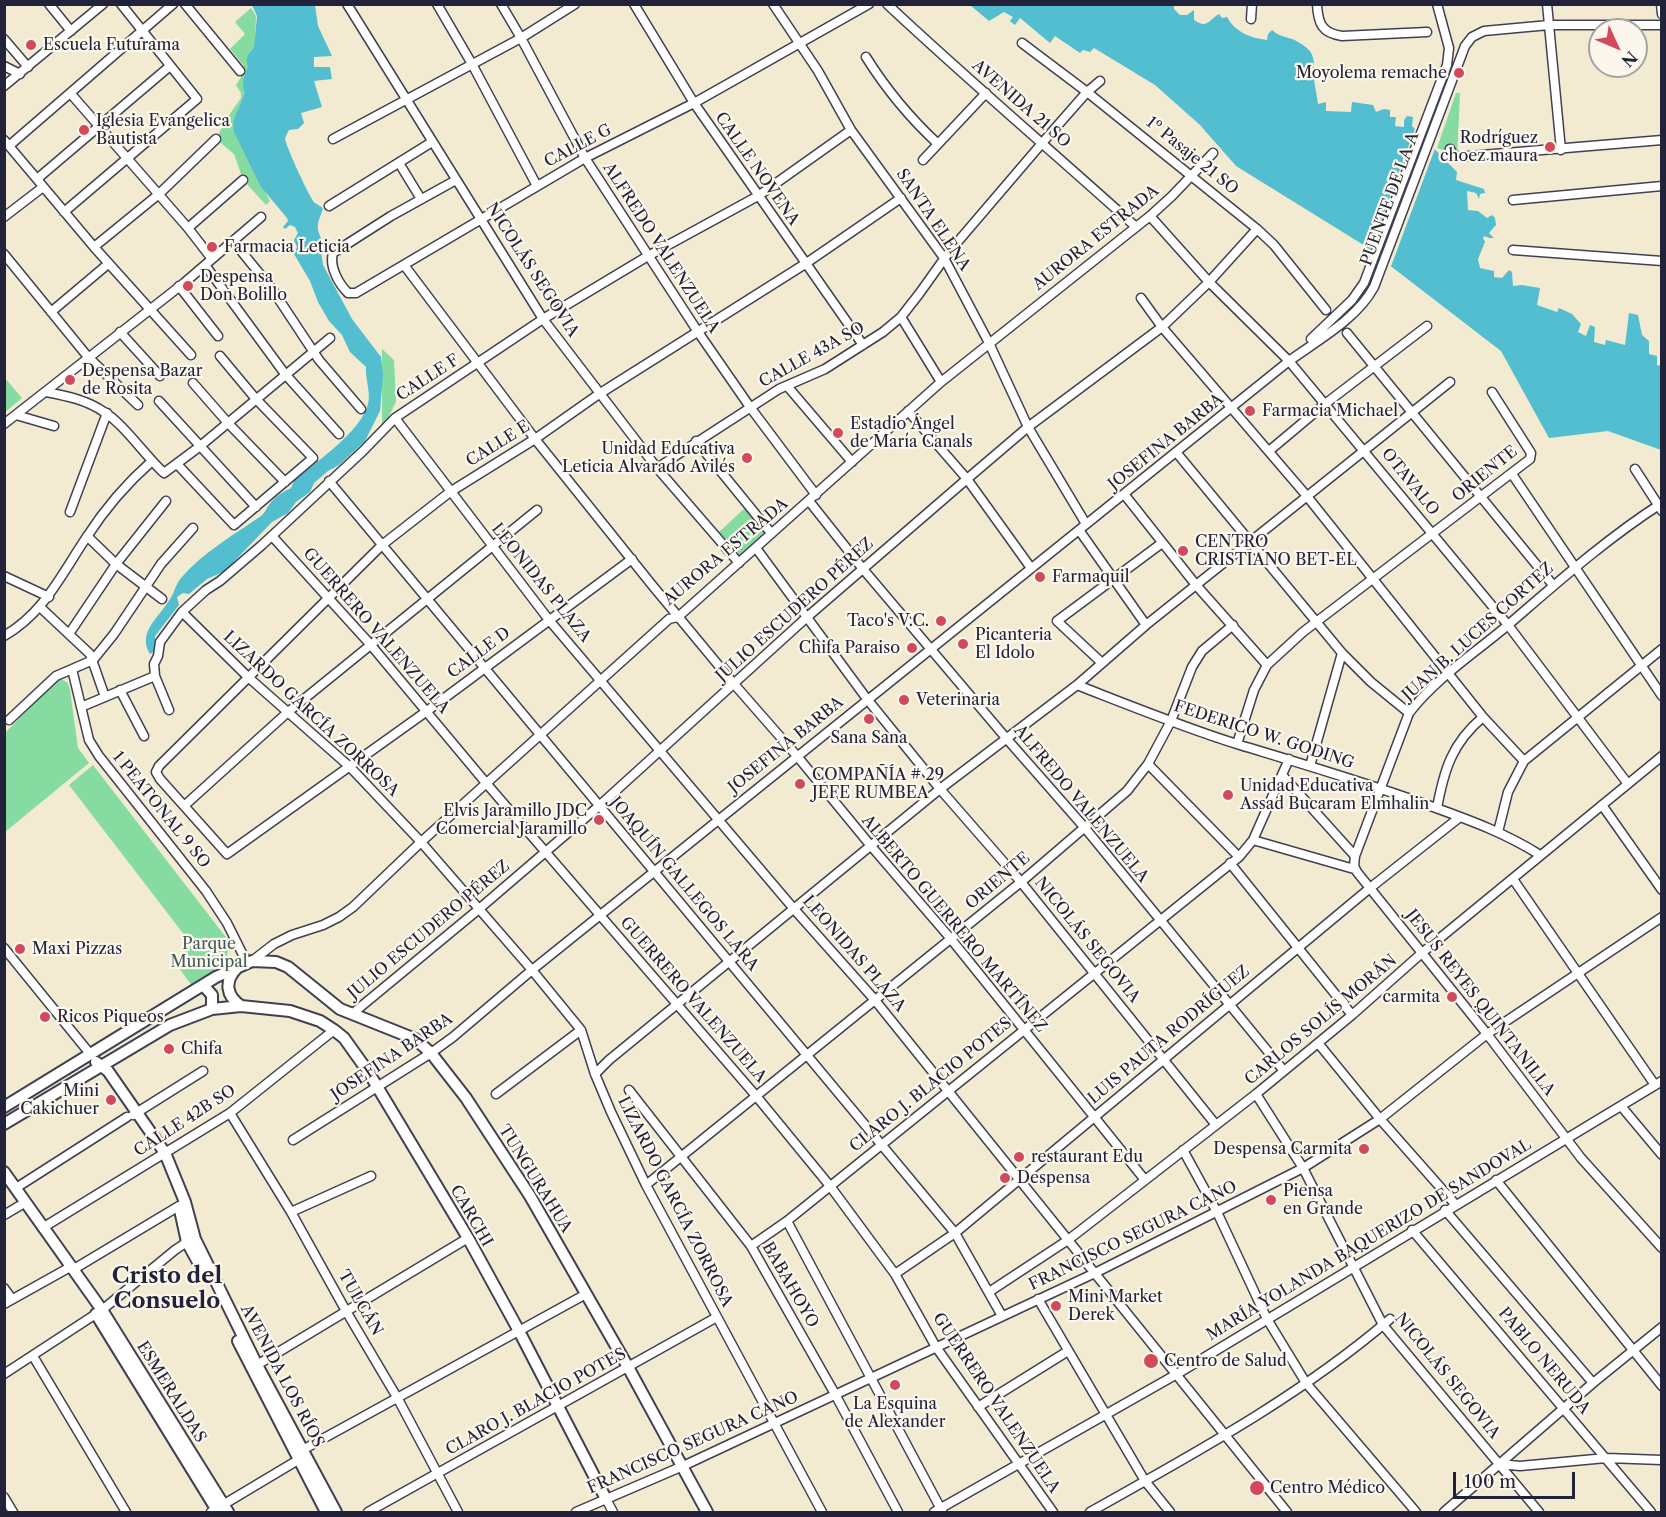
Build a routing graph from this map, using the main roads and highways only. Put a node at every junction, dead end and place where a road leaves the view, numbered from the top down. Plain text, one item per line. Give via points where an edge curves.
1 (247, 962) junction
2 (203, 985) junction
3 (242, 1006) junction
4 (212, 1009) junction
5 (91, 1055) junction
6 (100, 1067) junction
7 (4, 1107) edge
8 (4, 1124) edge
9 (162, 1155) junction
10 (4, 1172) edge
11 (254, 1367) junction
12 (301, 1454) junction
13 (606, 1499) road end
14 (219, 1510) edge
15 (326, 1512) edge
16 (336, 1512) edge
17 (707, 1512) edge

1 - 2 main road
1 - 3 main road via 230,977 228,986 229,994
1 - 17 main road, TUNGURAHUA via 276,962 288,967 336,1006 414,1039 431,1053 466,1098 530,1196
2 - 4 main road via 212,995
2 - 5 main road
3 - 4 main road, CARCHI
3 - 13 main road, CARCHI via 291,1011 320,1021 344,1038 468,1238
4 - 6 main road, CARCHI via 170,1025
5 - 6 main road, AVENIDA LOS RÍOS
5 - 7 main road
6 - 8 main road, CARCHI
6 - 9 main road, AVENIDA LOS RÍOS
9 - 11 main road, AVENIDA LOS RÍOS via 185,1202 195,1239
9 - 11 main road, AVENIDA LOS RÍOS via 188,1242
10 - 14 main road, ESMERALDAS via 73,1267
11 - 12 main road, AVENIDA LOS RÍOS
12 - 15 main road, AVENIDA LOS RÍOS
12 - 16 main road, AVENIDA LOS RÍOS

